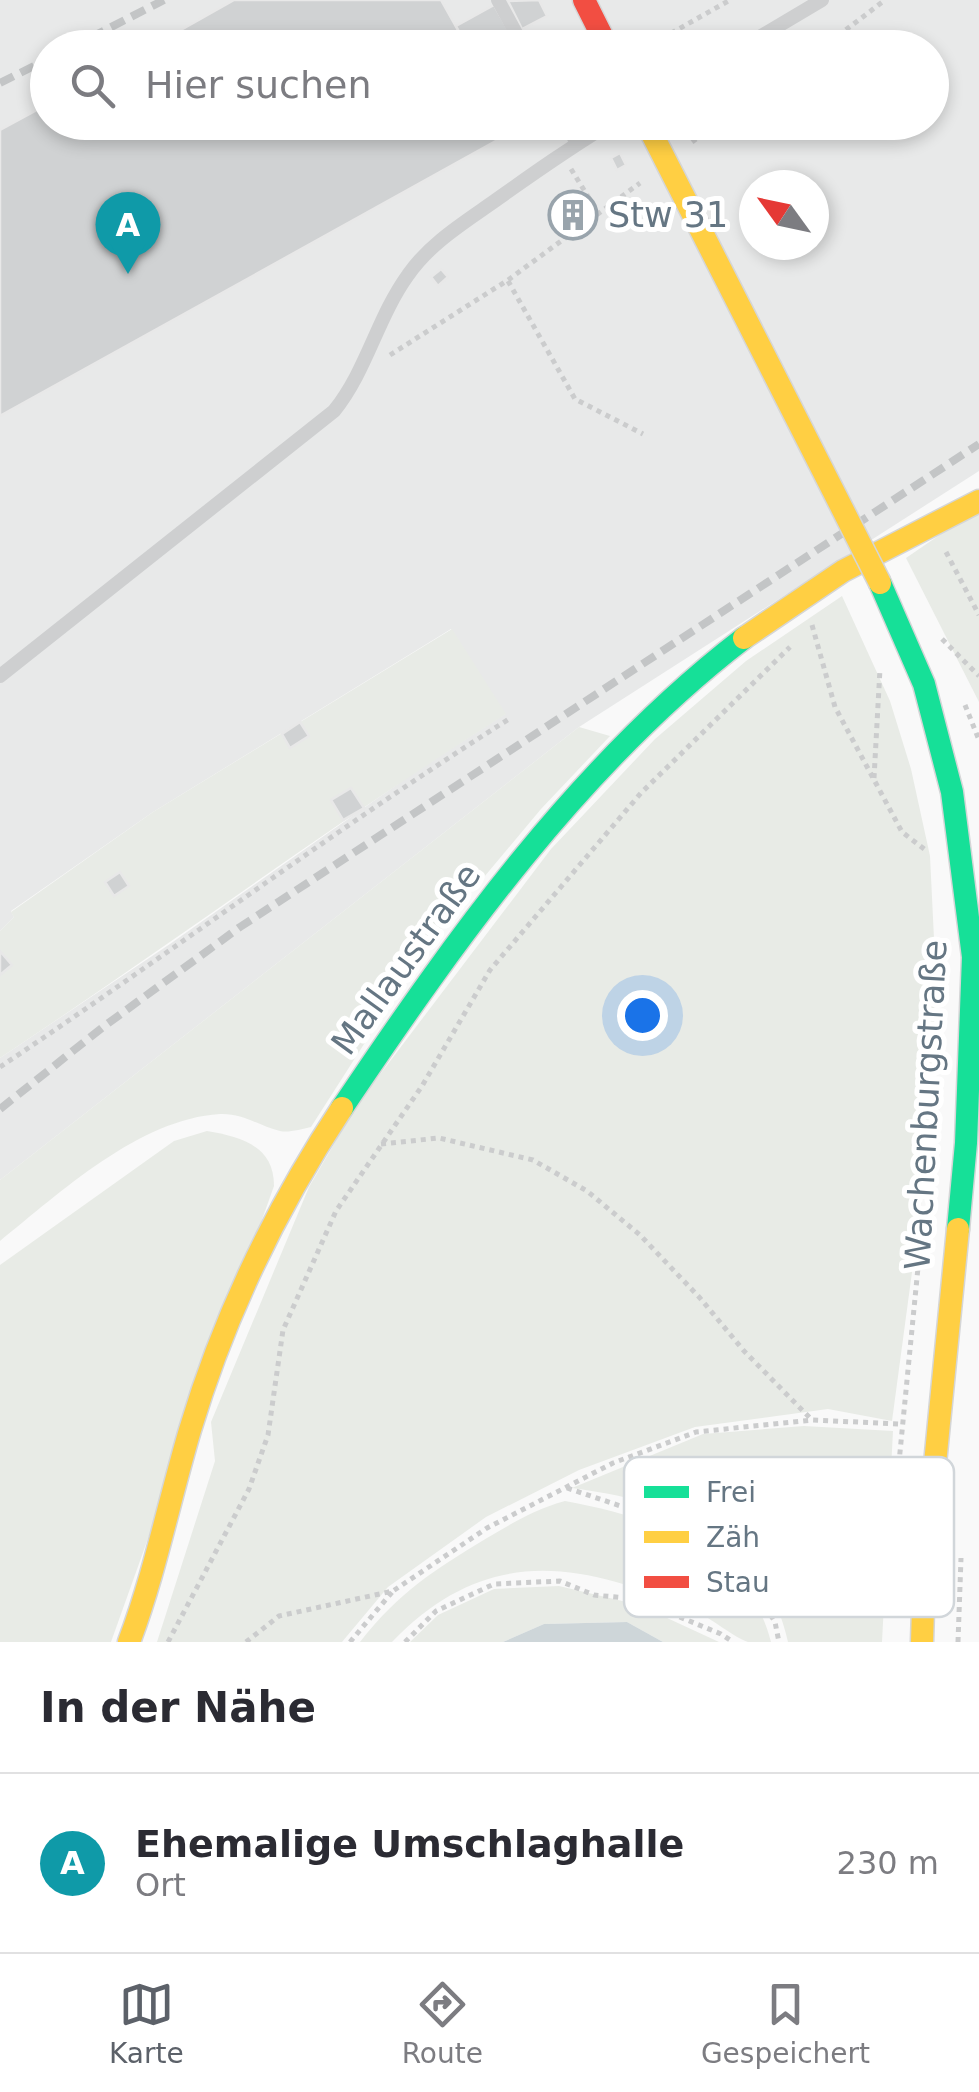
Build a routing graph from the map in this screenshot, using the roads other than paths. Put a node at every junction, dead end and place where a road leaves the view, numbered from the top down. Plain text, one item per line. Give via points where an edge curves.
1 (498, 0) edge
2 (584, 0) edge
3 (822, 0) edge
4 (514, 30) edge
5 (599, 30) edge
6 (771, 30) edge
7 (575, 140) edge
8 (582, 140) edge
9 (655, 140) edge
10 (577, 143) junction
11 (979, 500) edge
12 (0, 676) edge
13 (975, 938) edge
14 (976, 975) edge
15 (936, 1457) edge
16 (923, 1617) edge
17 (128, 1642) edge
18 (922, 1642) edge

1 - 4 lane
2 - 5 main road
3 - 6 lane
7 - 10 lane
8 - 10 lane
9 - 13 main road, Wachenburgstraße, bridge via 880,583 924,684 952,792
10 - 12 lane via 426,254 394,297 334,411
11 - 17 main road, Mallaustraße via 801,598 688,686 581,792 432,976 316,1144 254,1262 184,1450 146,1599
13 - 14 main road, Wachenburgstraße
14 - 15 main road, Wachenburgstraße
16 - 18 main road, Wachenburgstraße

